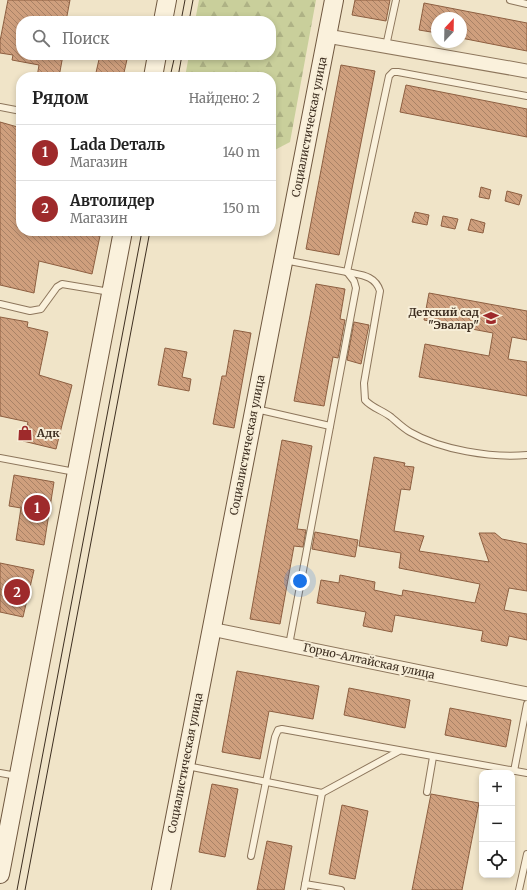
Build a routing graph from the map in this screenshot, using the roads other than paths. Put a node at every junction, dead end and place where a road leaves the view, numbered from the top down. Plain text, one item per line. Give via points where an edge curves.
1 (168, 0) edge
2 (334, 0) edge
3 (396, 0) edge
4 (510, 0) edge
5 (527, 4) edge
6 (164, 16) edge
7 (327, 36) junction
8 (386, 46) junction
9 (156, 60) edge
10 (527, 71) edge
11 (154, 72) edge
12 (527, 96) edge
13 (0, 107) edge
14 (16, 110) edge
15 (122, 236) edge
16 (283, 260) junction
17 (347, 272) junction
18 (111, 293) junction
19 (0, 304) edge
20 (254, 408) junction
21 (330, 426) junction
22 (527, 454) edge
23 (0, 458) edge
24 (77, 473) junction
25 (211, 629) junction
26 (289, 645) junction
27 (527, 694) edge
28 (527, 704) edge
29 (399, 751) junction
30 (433, 757) junction
31 (185, 766) junction
32 (508, 770) edge
33 (514, 770) edge
34 (515, 771) edge
35 (0, 773) edge
36 (527, 773) edge
37 (19, 777) junction
38 (266, 782) junction
39 (427, 792) dead end
40 (322, 793) junction
41 (527, 854) edge
42 (251, 856) dead end
43 (0, 874) edge
44 (304, 887) edge
45 (160, 890) edge
46 (341, 890) edge
47 (519, 890) edge

1 - 6 street
2 - 7 street, Социалистическая улица
3 - 8 lane
4 - 5 lane
7 - 8 street
7 - 16 street, Социалистическая улица
8 - 10 street
9 - 11 street
12 - 17 lane via 398,72 391,74
13 - 14 lane
15 - 18 street
16 - 17 lane
16 - 20 street, Социалистическая улица
17 - 21 lane via 356,288
17 - 22 lane via 371,278 380,290 364,382 365,400 410,432 430,442 485,454
18 - 19 lane via 62,284 56,287 41,309 30,311
18 - 24 street
20 - 21 lane
20 - 25 street, Социалистическая улица
21 - 26 lane
23 - 24 lane
24 - 37 street
25 - 26 street, Горно-Алтайская улица
25 - 31 street, Социалистическая улица
26 - 27 street, Горно-Алтайская улица
28 - 33 lane
29 - 30 lane
29 - 38 lane via 282,729 278,730 275,736
29 - 40 lane
30 - 32 lane
30 - 39 lane
31 - 38 lane
31 - 45 street, Социалистическая улица
34 - 36 lane
35 - 37 lane
37 - 43 street
38 - 40 lane
38 - 42 lane
40 - 44 lane
41 - 47 lane
44 - 46 lane

